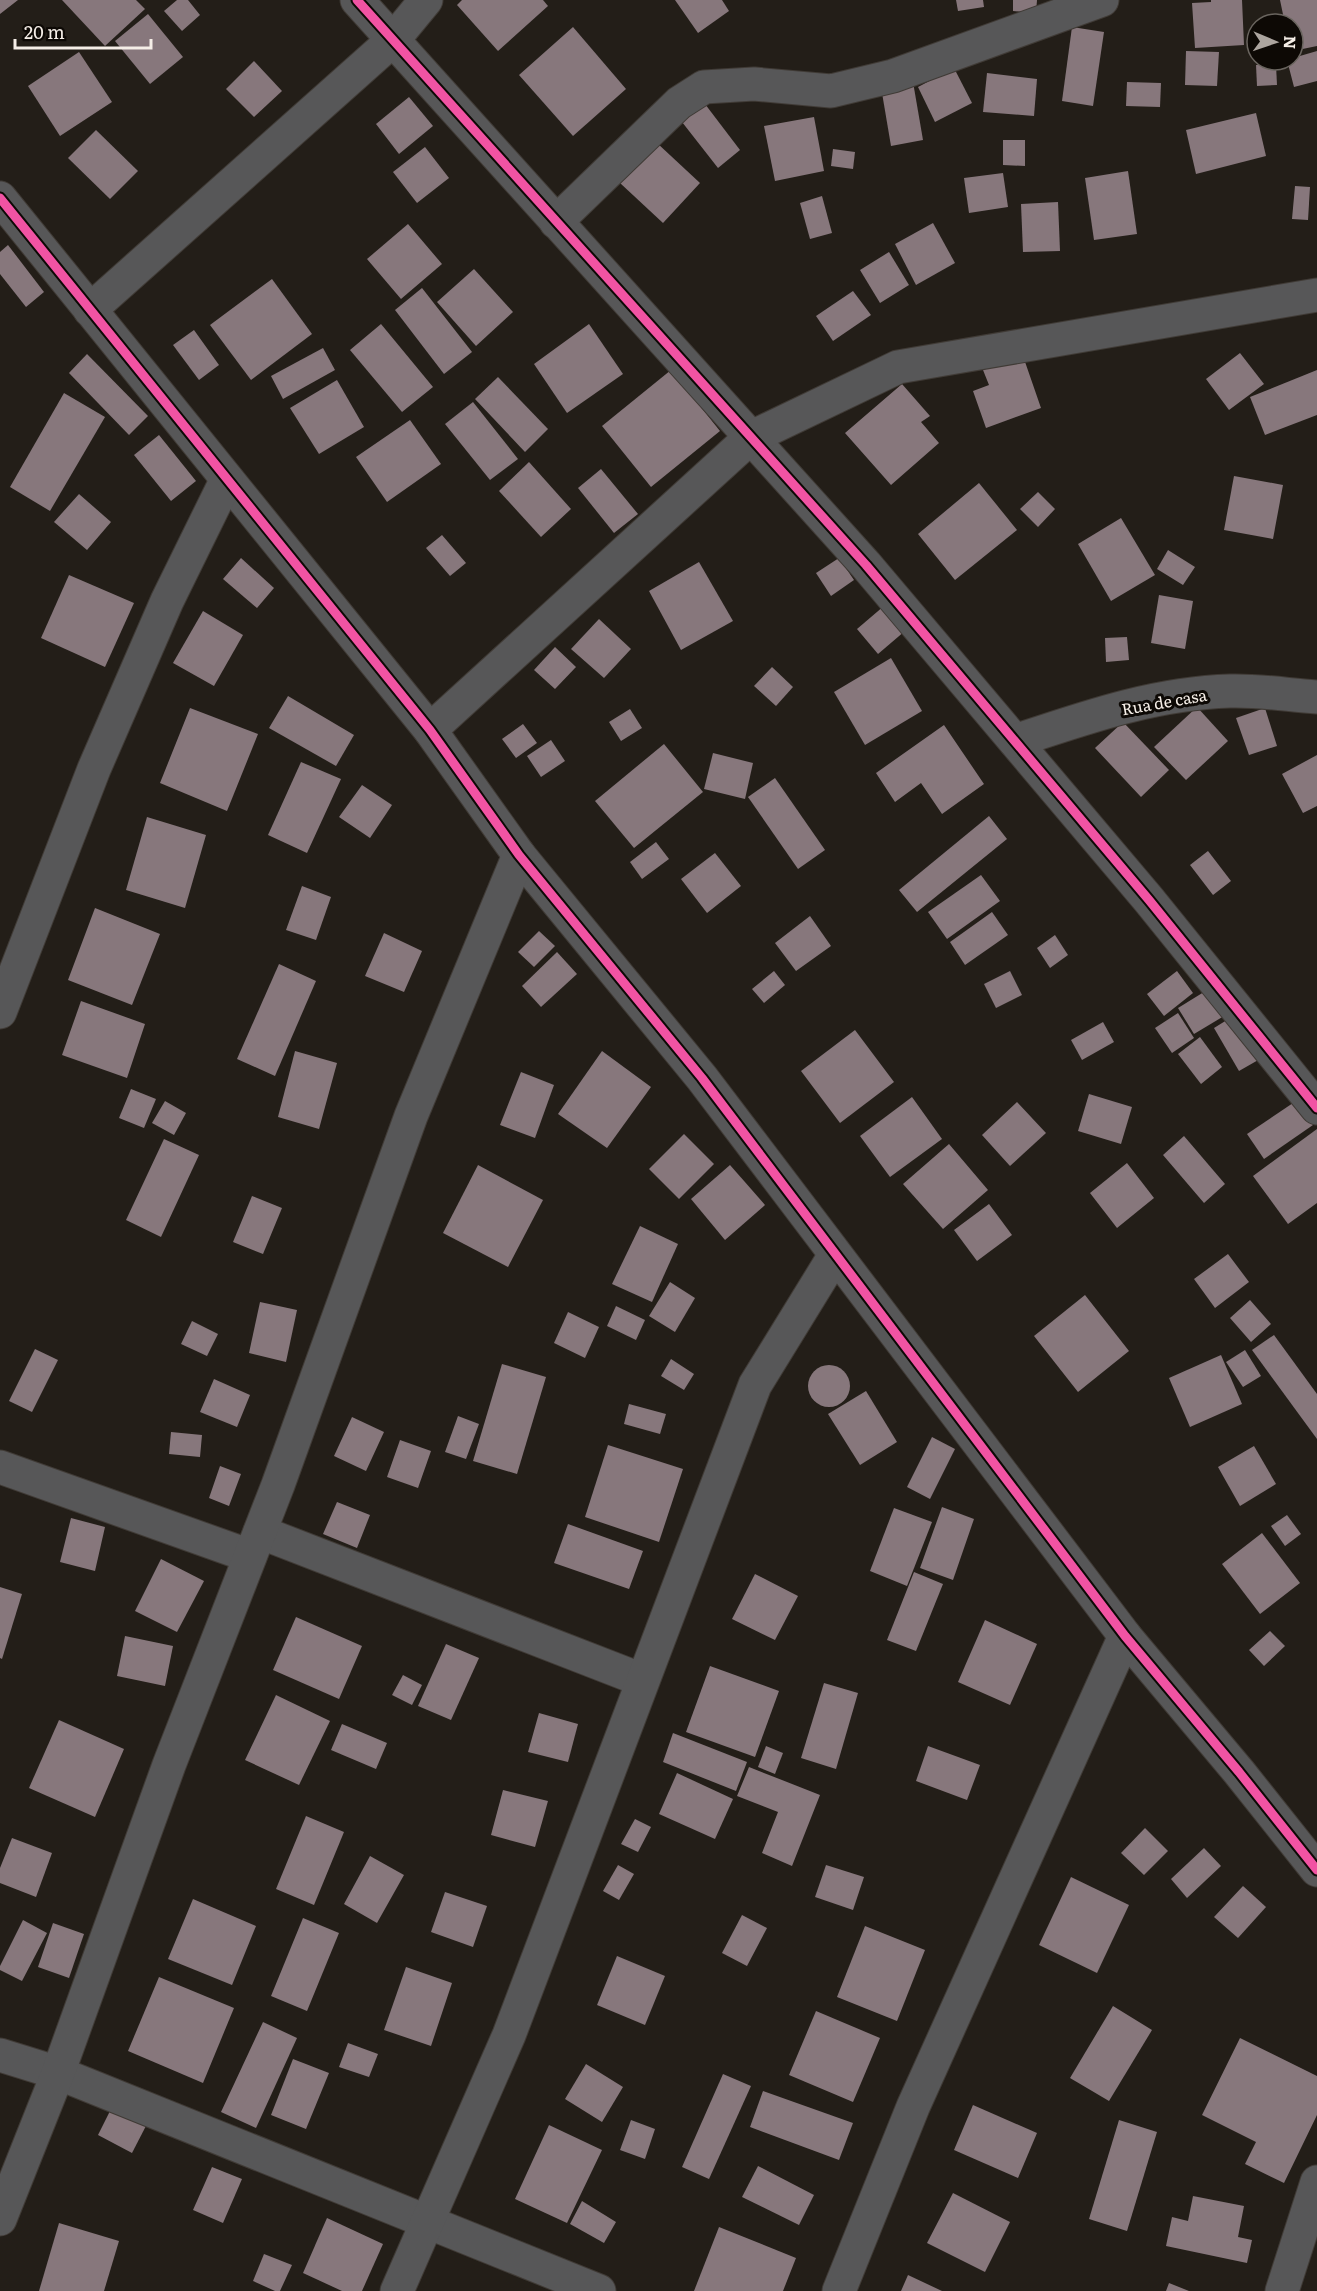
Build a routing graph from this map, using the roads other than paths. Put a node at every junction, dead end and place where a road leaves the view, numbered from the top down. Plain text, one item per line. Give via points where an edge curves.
1 (357, 0) edge
2 (426, 0) edge
3 (1102, 0) edge
4 (393, 40) junction
5 (0, 198) edge
6 (556, 222) junction
7 (1317, 295) edge
8 (90, 310) junction
9 (750, 438) junction
10 (226, 481) junction
11 (1317, 697) edge
12 (430, 730) junction
13 (1015, 741) junction
14 (519, 855) junction
15 (0, 1012) edge
16 (1317, 1108) edge
17 (835, 1255) junction
18 (0, 1467) edge
19 (255, 1544) junction
20 (1125, 1636) junction
21 (642, 1680) junction
22 (1317, 1870) edge
23 (0, 2055) edge
24 (58, 2073) junction
25 (1317, 2182) edge
26 (0, 2219) edge
27 (427, 2222) junction
28 (397, 2291) edge
29 (599, 2291) edge
30 (839, 2291) edge
31 (1282, 2291) edge

1 - 4 street
2 - 4 street
3 - 6 street via 893,76 831,91 754,84 704,87 679,103
4 - 6 street
4 - 8 street
5 - 8 street
6 - 9 street
7 - 9 street via 898,367
8 - 10 street
9 - 12 street
9 - 13 street via 866,565
10 - 12 street
10 - 15 street via 167,601 99,759
11 - 13 street, Rua de casa via 1230,691 1169,698 1101,712
12 - 14 street
13 - 16 street
14 - 17 street via 702,1078
14 - 19 street via 411,1116
17 - 20 street
17 - 21 street via 755,1385
18 - 19 street
19 - 21 street
19 - 24 street via 169,1765
20 - 22 street
20 - 30 street via 913,2107
21 - 27 street via 509,2035
23 - 24 street
24 - 26 street
24 - 27 street
25 - 31 street
27 - 28 street
27 - 29 street

